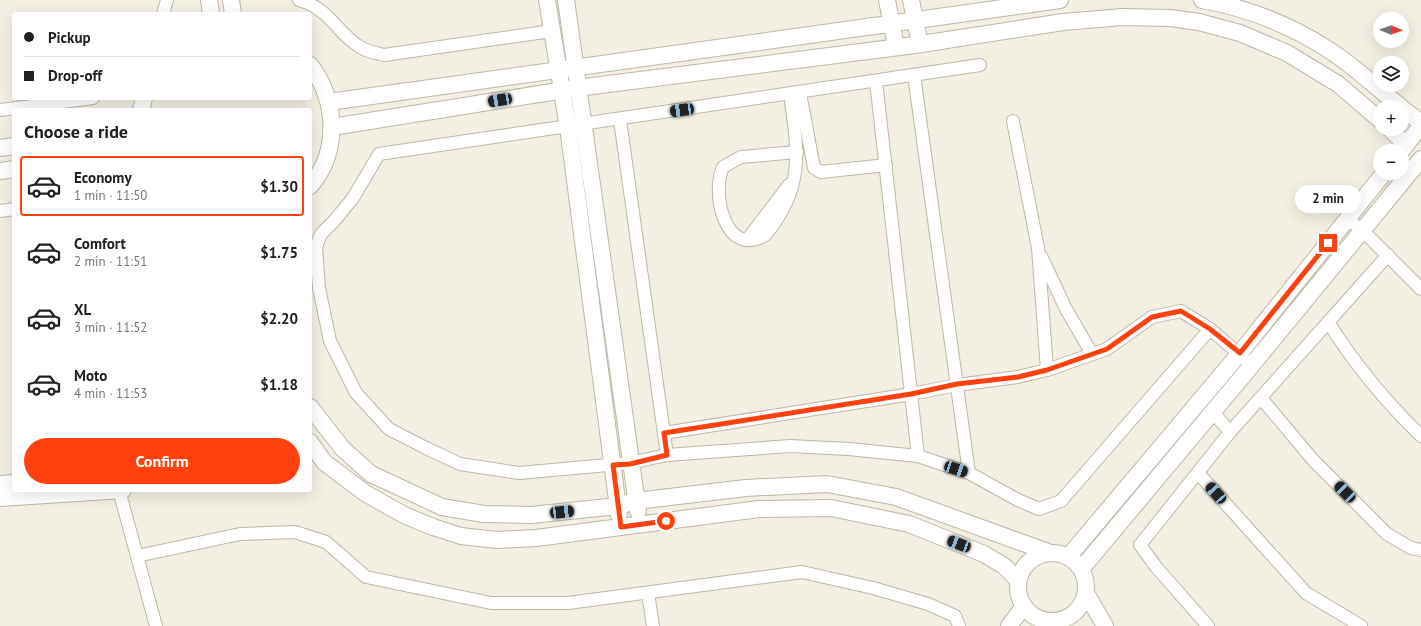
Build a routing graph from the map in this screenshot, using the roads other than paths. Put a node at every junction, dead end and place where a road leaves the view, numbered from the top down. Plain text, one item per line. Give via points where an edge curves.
1 (167, 0) edge
2 (209, 0) edge
3 (231, 0) edge
4 (299, 0) edge
5 (547, 0) edge
6 (566, 0) edge
7 (887, 0) edge
8 (911, 0) edge
9 (1060, 0) edge
10 (1202, 0) edge
11 (164, 12) edge
12 (211, 12) edge
13 (233, 12) edge
14 (915, 20) junction
15 (893, 23) junction
16 (552, 31) junction
17 (920, 44) junction
18 (896, 47) junction
19 (980, 66) dead end
20 (312, 68) edge
21 (576, 68) junction
22 (558, 70) junction
23 (914, 76) junction
24 (876, 81) junction
25 (578, 88) junction
26 (562, 90) junction
27 (795, 93) junction
28 (78, 100) edge
29 (1391, 100) edge
30 (329, 102) junction
31 (12, 108) edge
32 (16, 108) edge
33 (0, 110) edge
34 (1373, 114) edge
35 (1409, 115) edge
36 (620, 120) junction
37 (1013, 121) dead end
38 (1421, 125) edge
39 (575, 126) junction
40 (332, 127) junction
41 (1407, 144) edge
42 (12, 146) edge
43 (0, 148) edge
44 (797, 152) junction
45 (1421, 159) edge
46 (886, 165) junction
47 (12, 169) edge
48 (0, 171) edge
49 (1378, 180) edge
50 (312, 184) edge
51 (12, 209) edge
52 (0, 211) edge
53 (1347, 219) junction
54 (1362, 230) junction
55 (1038, 248) junction
56 (1388, 255) junction
57 (1421, 289) edge
58 (1328, 322) junction
59 (1210, 329) junction
60 (1240, 353) junction
61 (1092, 354) junction
62 (1252, 365) junction
63 (1047, 370) junction
64 (957, 384) junction
65 (911, 394) junction
66 (1261, 398) junction
67 (312, 410) edge
68 (1212, 411) junction
69 (1230, 432) junction
70 (664, 433) junction
71 (331, 435) junction
72 (1421, 436) edge
73 (312, 445) edge
74 (312, 449) edge
75 (343, 449) junction
76 (667, 455) junction
77 (918, 456) junction
78 (317, 464) edge
79 (630, 464) junction
80 (613, 465) junction
81 (969, 473) junction
82 (1198, 473) junction
83 (12, 483) edge
84 (0, 484) edge
85 (89, 492) edge
86 (120, 492) edge
87 (0, 498) edge
88 (636, 501) junction
89 (618, 506) junction
90 (640, 524) junction
91 (621, 527) junction
92 (1421, 550) edge
93 (1048, 552) junction
94 (137, 556) junction
95 (1069, 556) junction
96 (1082, 568) junction
97 (1018, 580) junction
98 (648, 593) junction
99 (1086, 593) junction
100 (1024, 606) junction
101 (1052, 623) edge
102 (156, 626) edge
103 (653, 626) edge
104 (959, 626) edge
105 (1009, 626) edge
106 (1105, 626) edge
107 (1208, 626) edge
108 (1361, 626) edge

1 - 11 street
2 - 12 street
3 - 13 street
4 - 16 street via 312,4 359,46 384,55
5 - 16 street
6 - 21 street
7 - 15 street
8 - 14 street
9 - 14 street
10 - 29 street via 1233,5 1283,24 1330,50
14 - 15 street
14 - 17 street
15 - 18 street
15 - 21 street
16 - 22 street
17 - 18 street
17 - 34 street via 1063,22 1123,16 1199,22 1240,33 1287,53 1338,84
18 - 25 street
19 - 23 street
20 - 30 street via 319,77
21 - 22 street
21 - 25 street
22 - 26 street
22 - 30 street
23 - 24 street
23 - 64 street
24 - 27 street
24 - 46 street
25 - 26 street
25 - 39 street
26 - 39 street
26 - 40 street
27 - 36 street
27 - 44 street
27 - 46 street via 814,168 821,172
28 - 32 street
30 - 40 street
31 - 33 street
35 - 38 street
36 - 39 street
36 - 70 street
37 - 55 street
38 - 41 street
39 - 79 street
39 - 80 street
39 - 80 street via 378,154 353,198 321,234 316,247 319,288 330,341 356,393 390,429 460,464 519,473
40 - 50 street via 328,154
42 - 43 street
44 - 44 street via 741,157 723,167 719,179 722,213 732,234 747,240 795,177
45 - 54 street
46 - 65 street
47 - 48 street
49 - 53 street
51 - 52 street
53 - 54 street
53 - 60 street
54 - 56 street
54 - 62 street
55 - 61 street via 1066,309
55 - 63 street
56 - 57 street
56 - 58 street
58 - 66 street
58 - 72 street via 1351,357 1400,416
59 - 60 street
59 - 61 street via 1181,311 1152,317 1107,349
59 - 81 street via 1061,501 1039,509
60 - 62 street
60 - 95 street
61 - 63 street
62 - 68 street
63 - 64 street via 1018,377
64 - 65 street
64 - 81 street
65 - 70 street
65 - 77 street
66 - 69 street
66 - 92 street via 1313,460 1387,534 1411,548
67 - 71 street
68 - 69 street
68 - 96 street
69 - 82 street
70 - 76 street
71 - 73 street
71 - 75 street
74 - 78 street
75 - 78 street
75 - 89 street via 371,474 442,507 484,514 532,515
76 - 77 street via 790,446
76 - 79 street
77 - 81 street
78 - 91 street via 404,515 461,536 498,540 585,533
79 - 80 street
79 - 88 street
80 - 89 street
82 - 107 street via 1140,545
82 - 108 street via 1306,593
83 - 84 street
85 - 87 street
86 - 94 street
88 - 89 street
88 - 90 street
88 - 93 street via 746,488 827,484 896,497
89 - 91 street
90 - 91 street
90 - 97 street via 759,509 831,508 909,524 984,554 1004,566
93 - 95 street via 1059,552
93 - 97 street via 1029,561
94 - 98 street via 240,534 295,532 326,542 366,577 491,603 568,603
94 - 102 street
95 - 96 street
96 - 99 street
97 - 100 street via 1018,591
98 - 103 street
98 - 104 street via 802,572 928,604 955,616
99 - 101 street via 1083,603 1076,612
99 - 106 street
100 - 101 street via 1036,617
100 - 105 street

